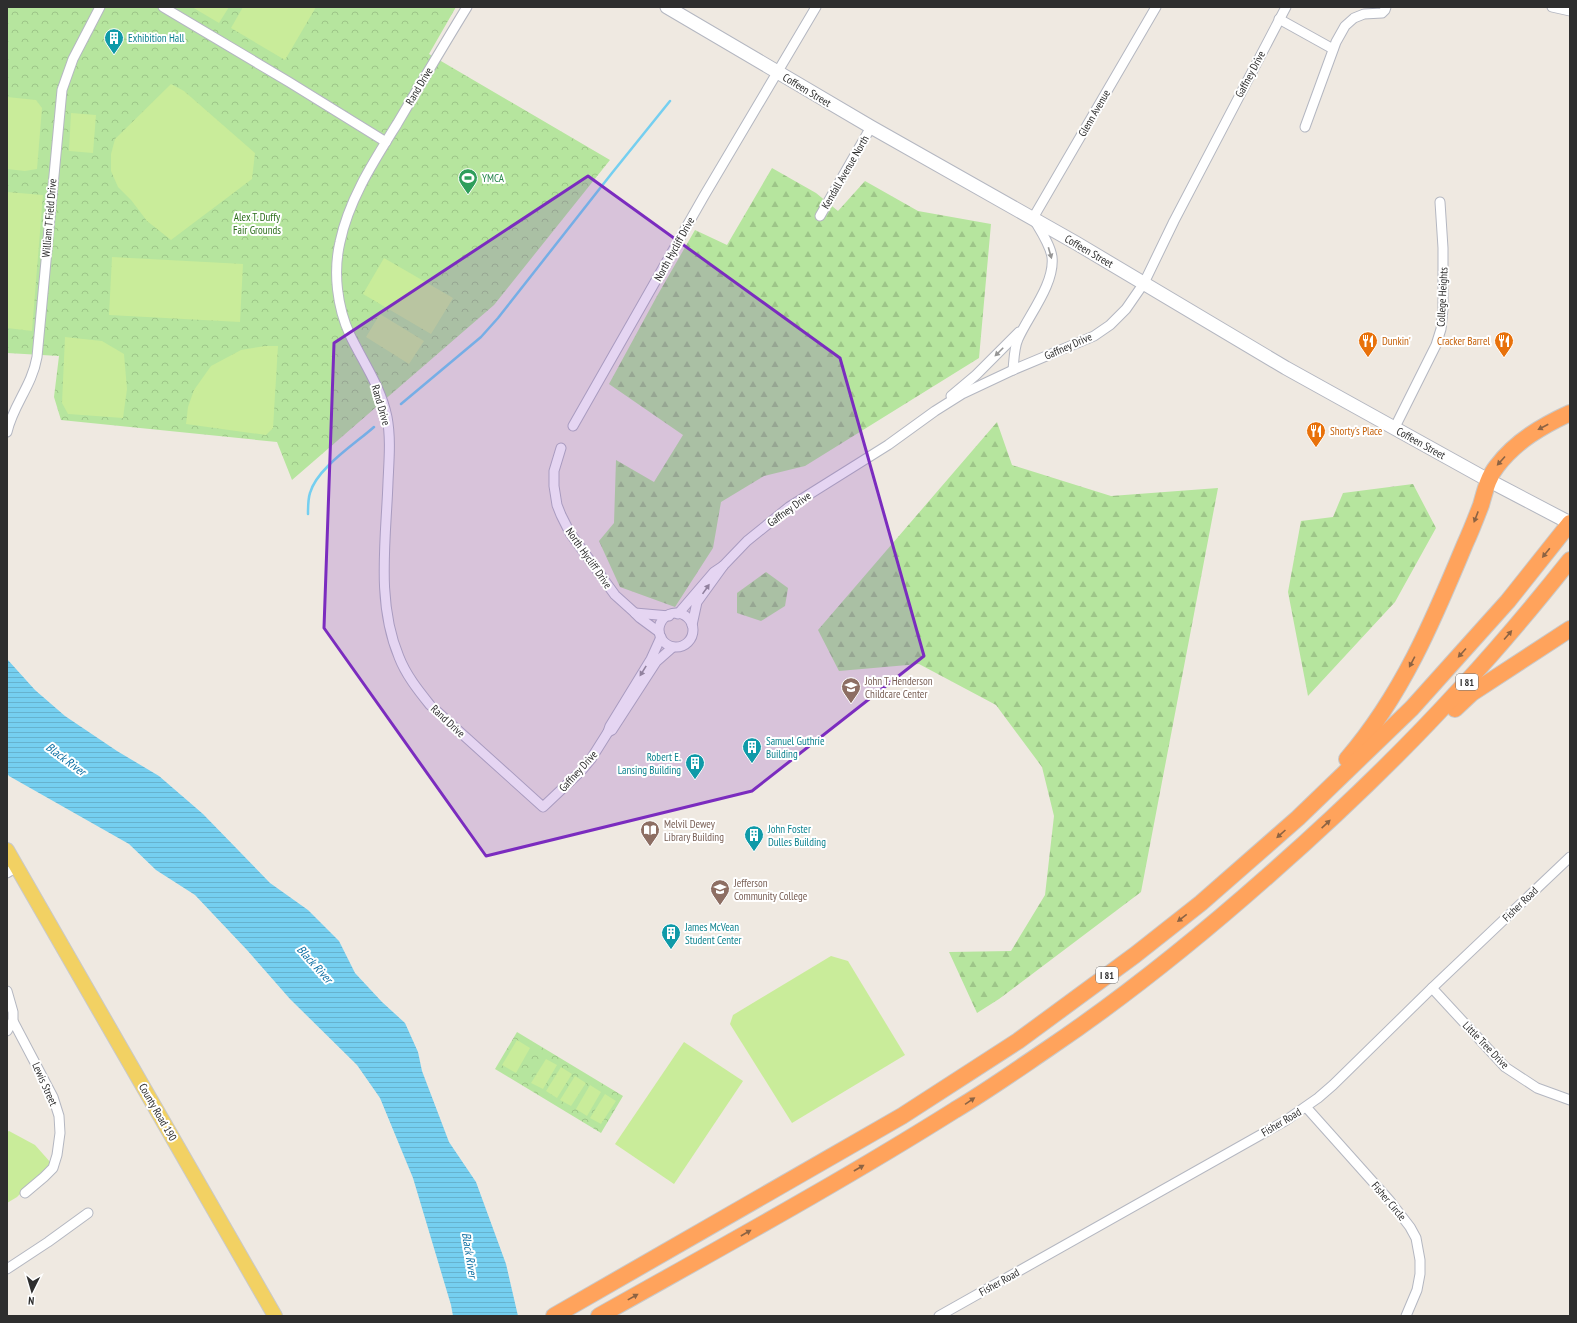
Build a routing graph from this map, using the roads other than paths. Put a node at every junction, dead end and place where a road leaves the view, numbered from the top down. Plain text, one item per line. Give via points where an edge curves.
1 (100, 7) edge
2 (162, 7) edge
3 (467, 7) edge
4 (667, 7) edge
5 (816, 7) edge
6 (1156, 7) edge
7 (1286, 7) edge
8 (1386, 7) edge
9 (1552, 7) edge
10 (1570, 11) edge
11 (1279, 19) junction
12 (1333, 49) junction
13 (778, 72) junction
14 (871, 127) junction
15 (1305, 127) dead end
16 (386, 142) junction
17 (1440, 202) dead end
18 (820, 216) dead end
19 (1033, 218) junction
20 (1144, 283) junction
21 (1026, 323) junction
22 (1013, 370) junction
23 (935, 411) junction
24 (1570, 413) edge
25 (573, 426) dead end
26 (1394, 429) junction
27 (7, 432) edge
28 (561, 448) dead end
29 (1488, 480) junction
30 (1570, 523) edge
31 (1570, 560) edge
32 (722, 566) junction
33 (635, 613) junction
34 (678, 614) junction
35 (668, 616) junction
36 (692, 625) junction
37 (1570, 629) edge
38 (660, 634) junction
39 (673, 647) junction
40 (608, 732) junction
41 (1356, 796) junction
42 (543, 807) joint
43 (1298, 818) junction
44 (7, 850) edge
45 (1570, 857) edge
46 (12, 870) edge
47 (1432, 988) junction
48 (7, 991) edge
49 (13, 1021) junction
50 (7, 1031) edge
51 (1570, 1100) edge
52 (1306, 1107) junction
53 (25, 1193) dead end
54 (88, 1213) dead end
55 (7, 1269) edge
56 (275, 1316) edge
57 (554, 1316) edge
58 (599, 1316) edge
59 (939, 1316) edge
60 (1406, 1316) edge

1 - 27 street, William T Field Drive via 72,59 62,90 37,357 31,379 12,415
2 - 16 street
3 - 16 street, Rand Drive
4 - 13 main road, Coffeen Street
5 - 13 street, North Hycliff Drive
6 - 19 street, Glenn Avenue
7 - 11 street, Gaffney Drive
8 - 12 street via 1382,13 1364,14 1354,18 1345,26
9 - 10 street
11 - 12 street
11 - 20 street, Gaffney Drive
12 - 15 street
13 - 14 main road, Coffeen Street
13 - 25 street, North Hycliff Drive
14 - 18 street, Kendall Avenue North
14 - 19 main road, Coffeen Street
16 - 42 street, Rand Drive via 351,203 344,222 337,260 338,291 346,323 378,386 387,417 390,443 384,576 390,631 400,658 415,686 430,705
17 - 26 street, College Heights via 1443,248 1441,329 1436,345
19 - 20 main road, Coffeen Street
19 -> 21 street via 1052,256 1046,287
20 - 22 street, Gaffney Drive via 1126,309 1094,336
20 - 26 main road, Coffeen Street
21 - 22 street via 1017,341
21 -> 23 street via 976,375
22 - 23 street, Gaffney Drive via 962,394
23 - 32 street, Gaffney Drive via 888,445 789,507 746,541
24 -> 29 highway via 1534,431 1517,444
26 - 29 main road, Coffeen Street
28 - 33 street, North Hycliff Drive via 554,471 554,486 561,515 570,533 616,595
29 - 30 main road, Coffeen Street
29 -> 43 highway via 1466,542 1405,676 1374,725
30 -> 43 highway, I 81 via 1495,616 1417,702
41 -> 31 highway, I 81 via 1461,688 1527,614
32 - 34 street, Gaffney Drive
36 -> 32 street, Gaffney Drive via 697,602
33 - 35 street
33 - 38 street, North Hycliff Drive
34 - 35 street
34 - 36 street via 687,618
35 - 38 street via 662,622
36 - 39 street via 689,641
37 - 41 highway via 1472,693 1386,774
38 - 39 street via 667,644
38 -> 40 street, Gaffney Drive via 655,651
39 - 40 street, Gaffney Drive via 656,662 612,730
40 - 42 street, Gaffney Drive via 581,771
58 -> 41 highway, I 81 via 878,1157 956,1110 1052,1046 1139,982 1226,912
43 -> 57 highway, I 81 via 1201,903 1018,1041 902,1116
44 - 46 main road, County Road 190
45 - 47 street, Fisher Road
46 - 56 main road, County Road 190 via 41,909
47 - 51 street, Little Tree Drive via 1505,1067 1537,1088
47 - 52 street, Fisher Road via 1333,1085
48 - 49 street, Lewis Street
49 - 50 street
49 - 53 street, Lewis Street via 53,1097 59,1116 58,1155 53,1168
52 - 59 street, Fisher Road
52 - 60 street, Fisher Circle via 1390,1201 1416,1238 1420,1274 1417,1290
54 - 55 street

